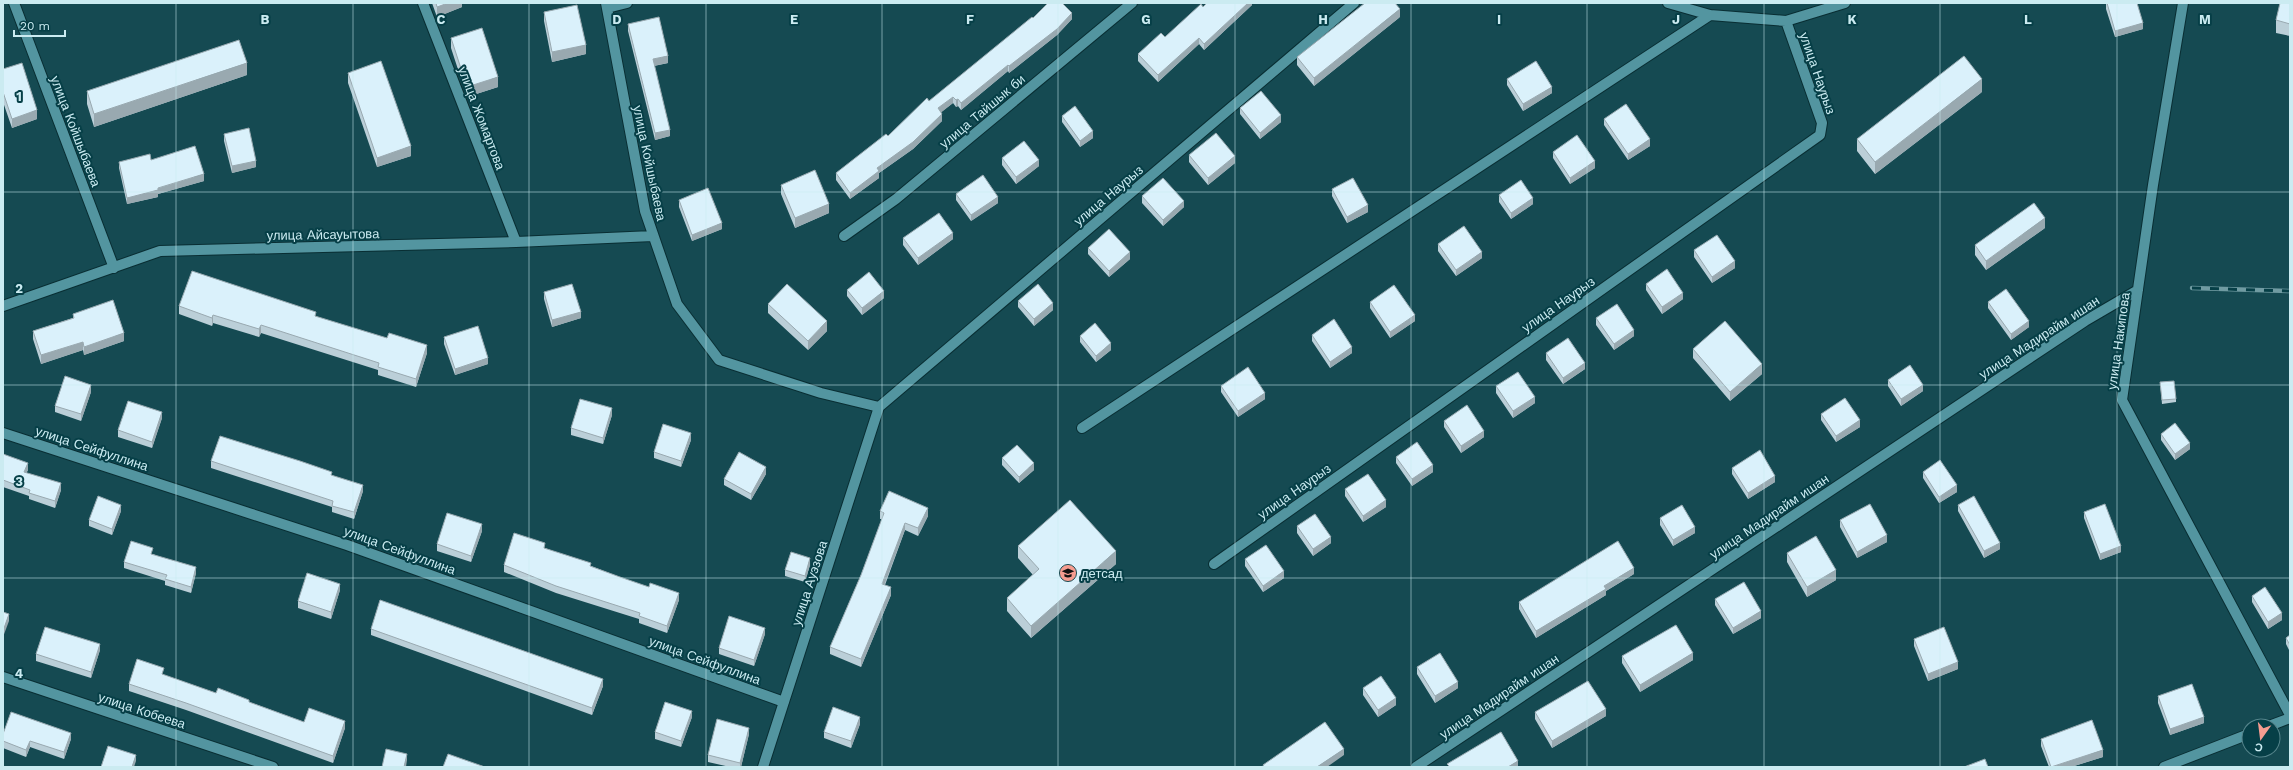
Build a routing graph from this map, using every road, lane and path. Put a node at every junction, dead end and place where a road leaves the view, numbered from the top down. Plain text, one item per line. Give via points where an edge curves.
1 (14, 3) edge
2 (423, 3) edge
3 (627, 3) edge
4 (1132, 3) edge
5 (1354, 3) edge
6 (1668, 3) edge
7 (1844, 3) edge
8 (2183, 3) edge
9 (607, 6) edge
10 (1710, 15) junction
11 (1786, 21) junction
12 (653, 236) junction
13 (844, 236) dead end
14 (516, 242) junction
15 (114, 268) junction
16 (2138, 290) junction
17 (3, 306) edge
18 (879, 407) junction
19 (1082, 428) dead end
20 (3, 433) edge
21 (1214, 564) dead end
22 (3, 677) edge
23 (784, 702) junction
24 (2290, 717) edge
25 (2241, 737) edge
26 (273, 767) edge
27 (763, 767) edge
28 (1416, 767) edge
29 (2164, 767) edge

1 - 15 street, улица Койшыбаева
2 - 14 street, улица Жомартова
3 - 9 street
4 - 13 street, улица Тайшык би via 896,199
5 - 18 street, улица Наурыз
6 - 10 street, улица Наурыз
7 - 11 street, улица Наурыз
8 - 16 street, улица Накипова
9 - 12 street, улица Койшыбаева via 645,211
10 - 11 street, улица Наурыз
10 - 19 street
11 - 21 street, улица Наурыз via 1822,123 1820,135
12 - 14 street, улица Айсауытова
12 - 18 street, улица Койшыбаева via 677,304 719,360 821,393
14 - 15 street, улица Айсауытова via 160,251
15 - 17 street, улица Айсауытова
16 - 24 street, улица Накипова via 2122,400
16 - 28 street, улица Мадирайм ишан via 2085,321
18 - 23 street, улица Ауэзова
20 - 23 street, улица Сейфуллина via 347,545
22 - 26 street, улица Кобеева
23 - 27 street, улица Ауэзова
25 - 29 street

